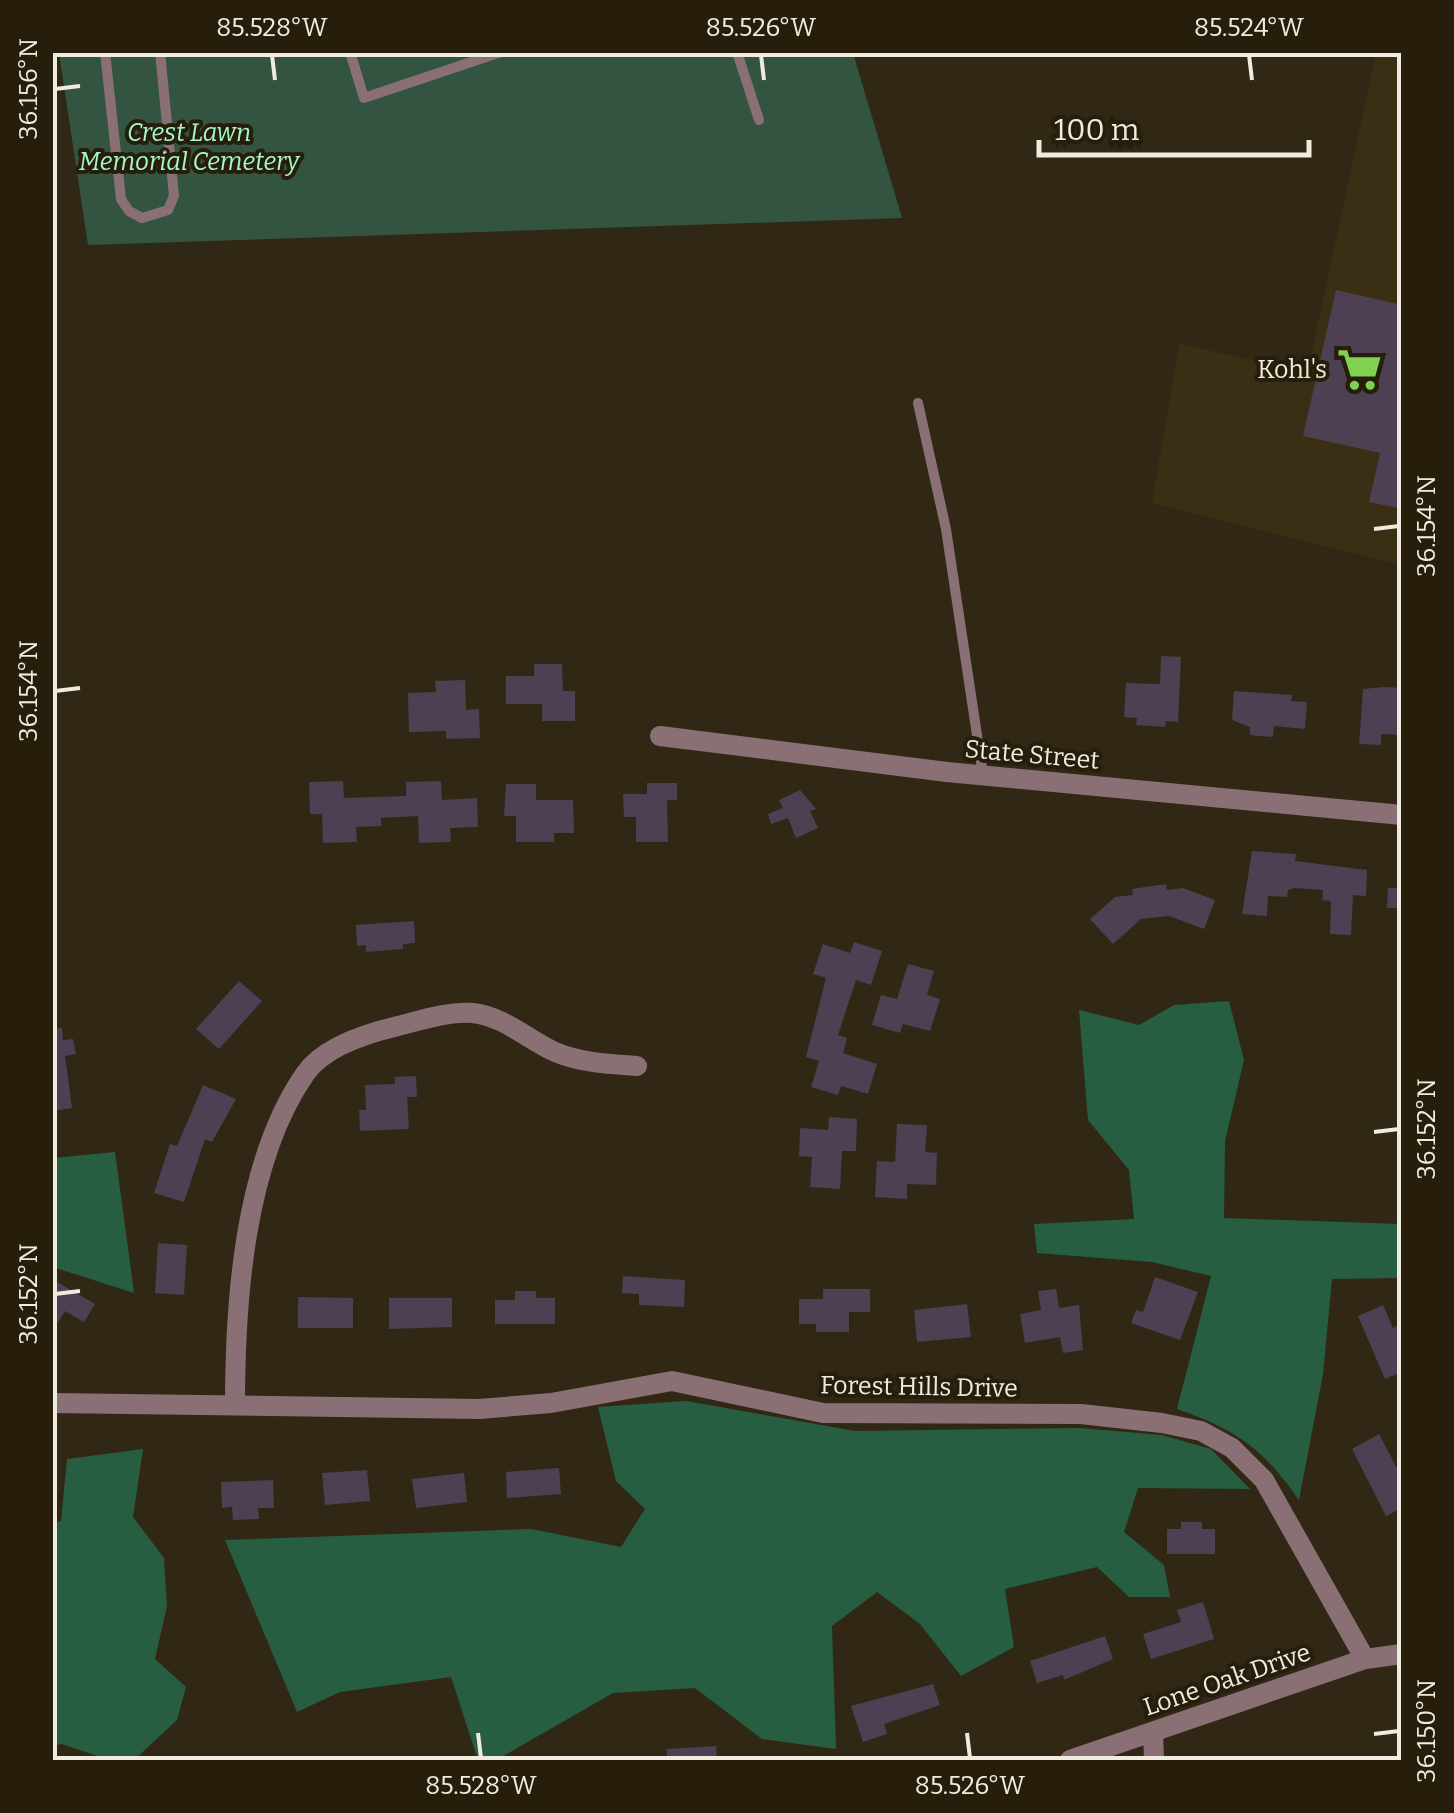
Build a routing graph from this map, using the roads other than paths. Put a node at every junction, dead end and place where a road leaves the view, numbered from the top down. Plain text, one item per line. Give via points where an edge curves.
1 (106, 52) edge
2 (160, 52) edge
3 (350, 52) edge
4 (501, 52) edge
5 (737, 52) edge
6 (759, 120) dead end
7 (918, 402) dead end
8 (660, 736) dead end
9 (982, 775) junction
10 (1402, 815) edge
11 (637, 1066) dead end
12 (52, 1403) edge
13 (235, 1405) junction
14 (1402, 1654) edge
15 (1366, 1659) junction
16 (1153, 1732) junction
17 (1070, 1760) edge
18 (1154, 1760) edge

1 - 2 lane via 121,199 142,218 168,210 174,196
3 - 4 lane via 364,98
5 - 6 lane
7 - 9 lane via 946,529
8 - 9 street, State Street
9 - 10 street, State Street
11 - 13 street via 587,1063 502,1021 473,1014 378,1031 336,1048 306,1071 249,1220 238,1298
12 - 13 street, Forest Hills Drive
13 - 15 street, Forest Hills Drive via 479,1409 672,1381 823,1413 1080,1414 1201,1431 1232,1448 1264,1480
14 - 15 street, Lone Oak Drive
15 - 16 street, Lone Oak Drive
16 - 17 street, Lone Oak Drive
16 - 18 street

